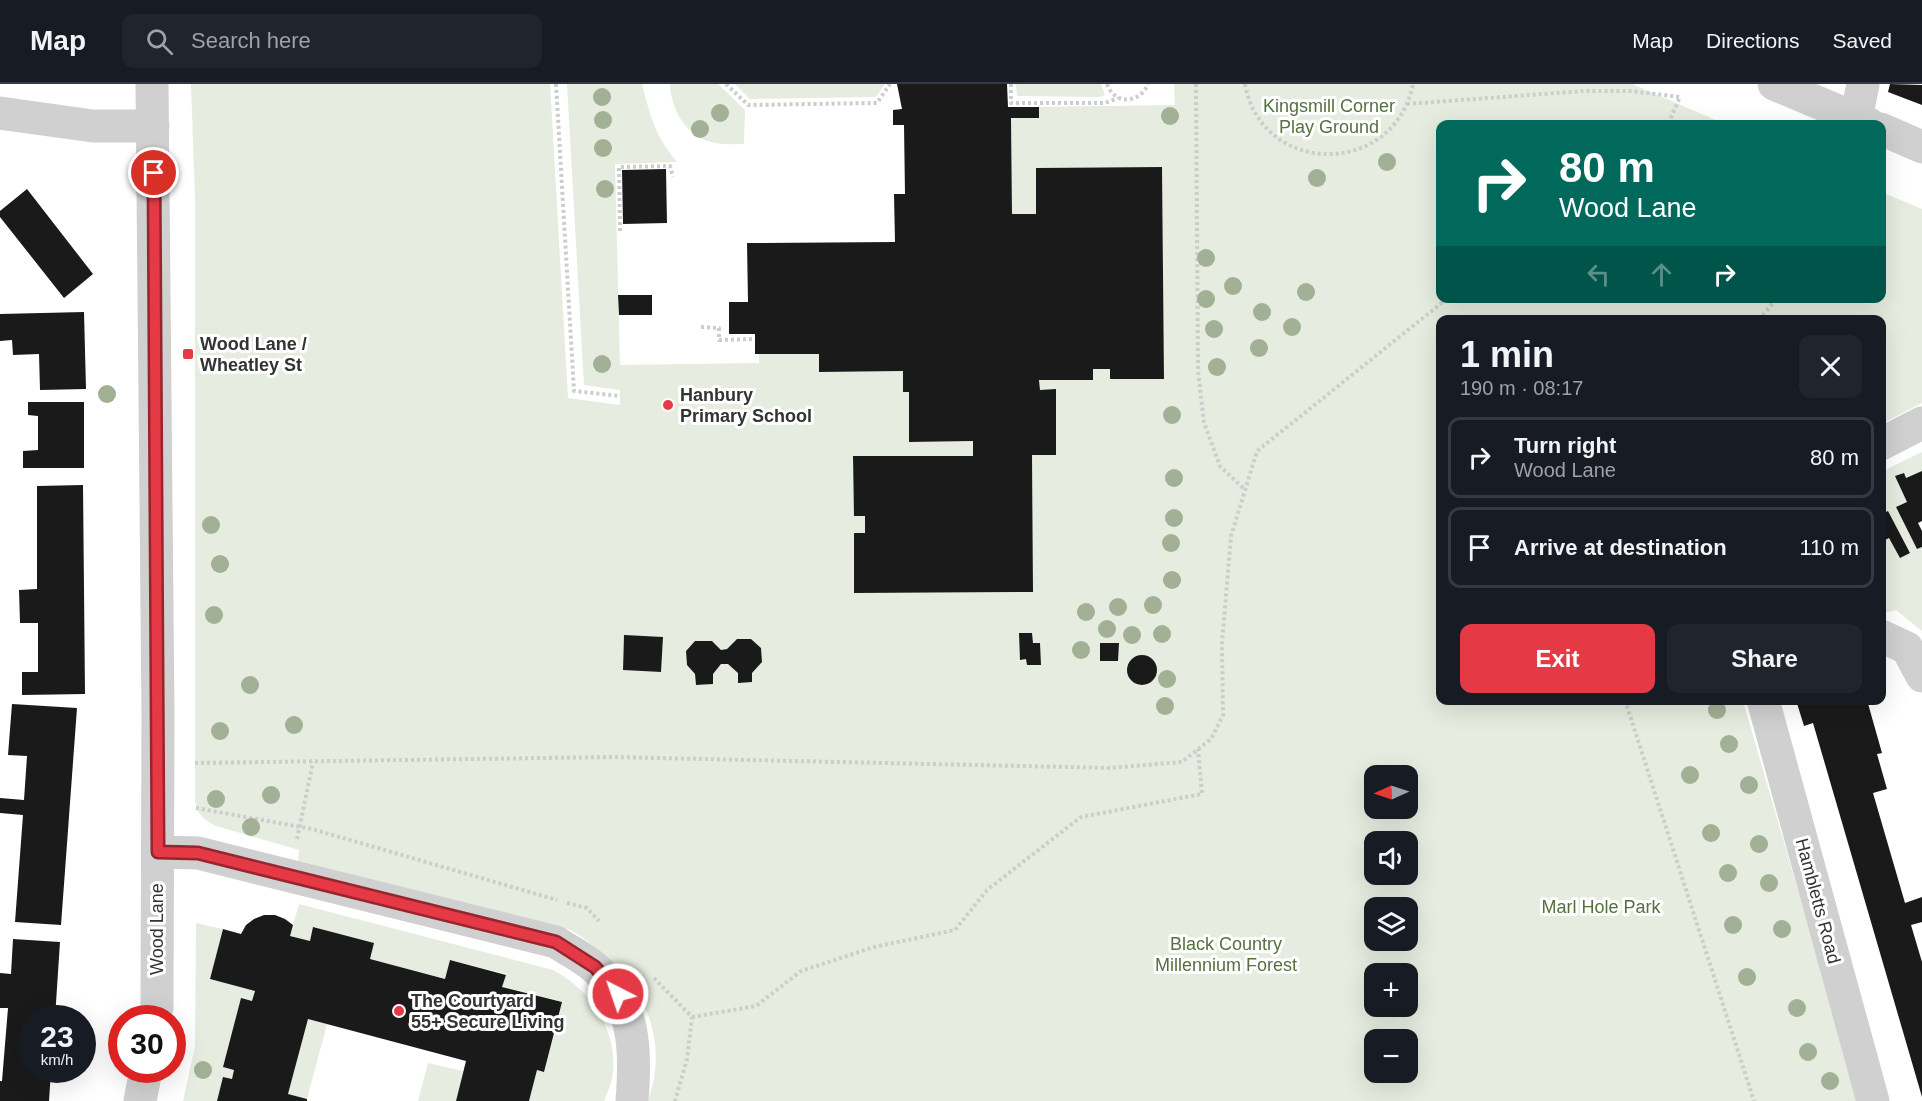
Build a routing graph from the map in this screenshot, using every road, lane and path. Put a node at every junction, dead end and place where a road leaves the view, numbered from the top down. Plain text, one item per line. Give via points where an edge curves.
1 (152, 84) edge
2 (556, 84) edge
3 (726, 84) edge
4 (890, 84) edge
5 (1011, 84) edge
6 (1107, 84) edge
7 (1148, 84) edge
8 (1196, 84) edge
9 (1245, 84) edge
10 (1413, 84) edge
11 (1774, 84) edge
12 (1863, 84) edge
13 (1118, 98) junction
14 (1407, 104) junction
15 (0, 113) edge
16 (1670, 120) edge
17 (1860, 120) edge
18 (1868, 120) edge
19 (153, 126) junction
20 (1886, 131) edge
21 (1922, 147) edge
22 (673, 177) dead end
23 (620, 231) dead end
24 (1442, 303) edge
25 (1773, 303) edge
26 (1763, 315) edge
27 (701, 327) dead end
28 (754, 339) dead end
29 (620, 396) dead end
30 (1922, 423) edge
31 (1886, 441) edge
32 (1245, 490) junction
33 (1886, 638) edge
34 (1922, 676) edge
35 (1627, 705) edge
36 (1764, 705) edge
37 (1198, 749) junction
38 (313, 762) junction
39 (188, 763) dead end
40 (295, 845) dead end
41 (158, 852) junction
42 (157, 1005) edge
43 (692, 1017) dead end
44 (143, 1083) edge
45 (140, 1101) edge
46 (632, 1101) edge
47 (1754, 1101) edge
48 (1873, 1101) edge

1 - 19 street, Wood Lane
2 - 29 path via 574,392
3 - 4 path via 748,105 877,103
5 - 13 path via 1011,104 1105,103
6 - 13 path
7 - 13 path via 1138,98
8 - 32 path via 1198,370 1204,423 1220,466
9 - 14 path via 1256,113 1268,129 1283,141 1320,155 1359,150 1377,141 1392,128
10 - 14 path
11 - 17 street
12 - 18 street
14 - 16 path via 1631,91 1680,97
15 - 19 street via 93,126
19 - 41 street, Wood Lane
20 - 21 street
22 - 23 path via 670,166 619,167
24 - 32 path via 1257,450
25 - 26 path
27 - 28 path via 719,328 719,340
30 - 31 street
32 - 37 path via 1231,536 1222,643 1223,715 1211,739
33 - 34 street via 1906,648
35 - 47 path
36 - 48 street, Hambletts Road
37 - 38 path via 1182,762 1111,768 612,757
37 - 43 path via 1202,794 1081,817 987,890 955,930 874,947 801,971 756,1006
38 - 39 path
38 - 40 path
41 - 42 street, Wood Lane
41 - 46 street via 198,853 556,942 595,967 618,994 631,1029 635,1063
44 - 45 street

